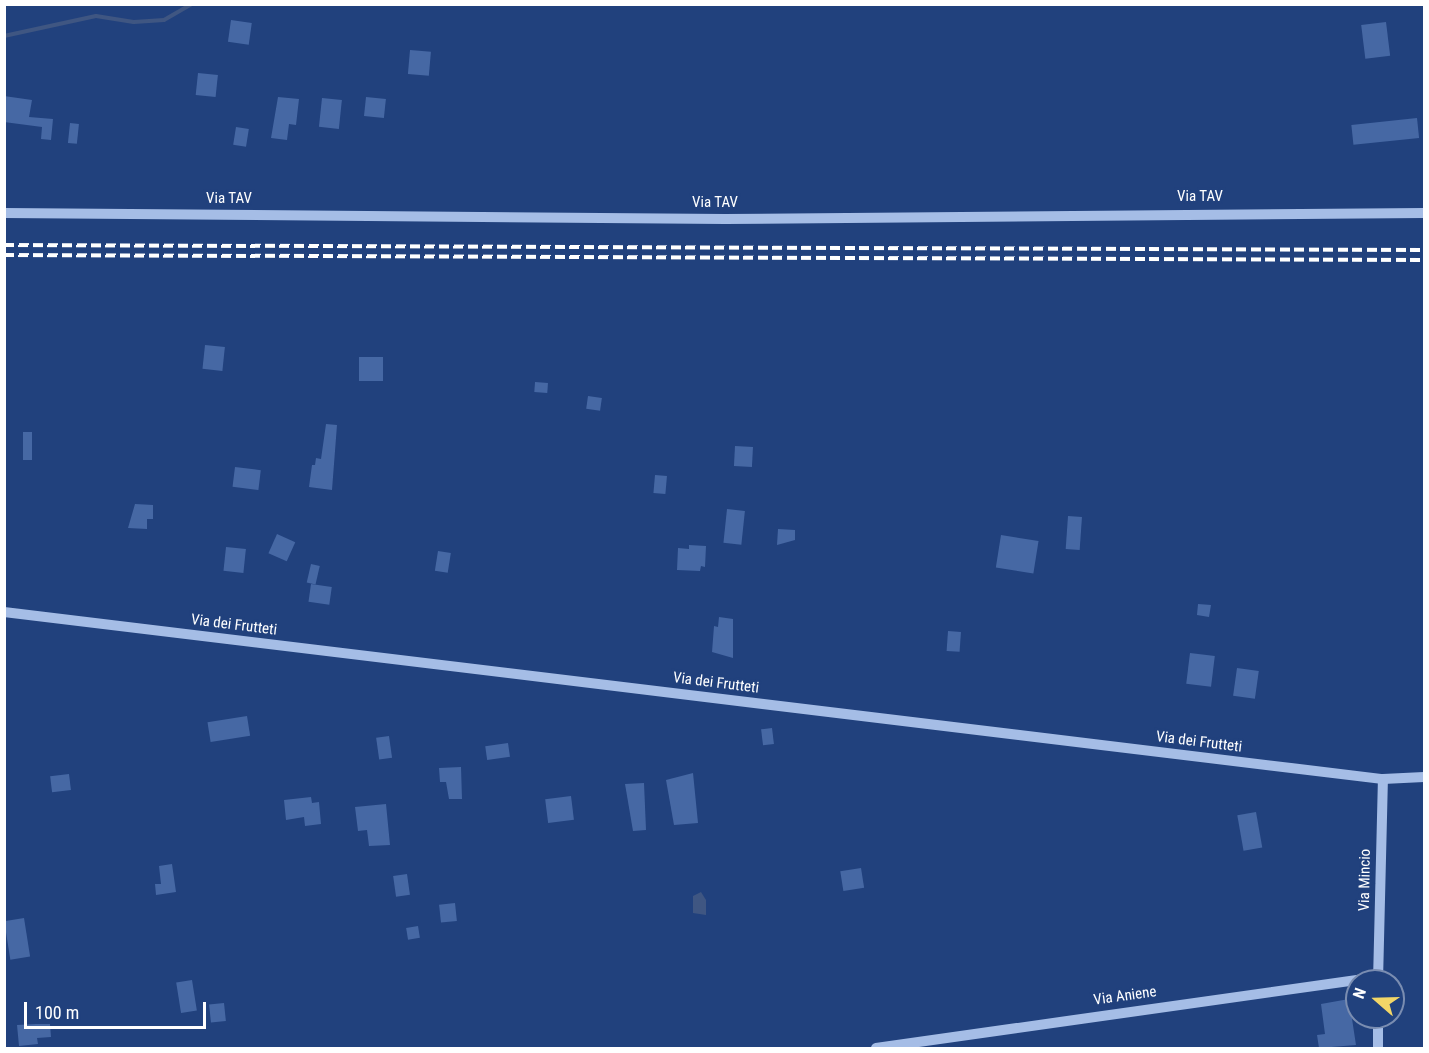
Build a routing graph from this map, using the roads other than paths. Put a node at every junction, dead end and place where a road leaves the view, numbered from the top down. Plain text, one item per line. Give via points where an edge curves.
1 (4, 213) edge
2 (1425, 213) edge
3 (4, 612) edge
4 (1425, 777) edge
5 (1383, 779) junction
6 (1378, 969) edge
7 (1345, 984) edge
8 (1378, 1029) edge
9 (876, 1048) edge
10 (1378, 1048) edge

1 - 2 street, Via TAV via 725,219
3 - 5 street, Via dei Frutteti
4 - 5 street, Via dei Frutteti
5 - 6 street, Via Mincio
7 - 9 street, Via Aniene
8 - 10 street

